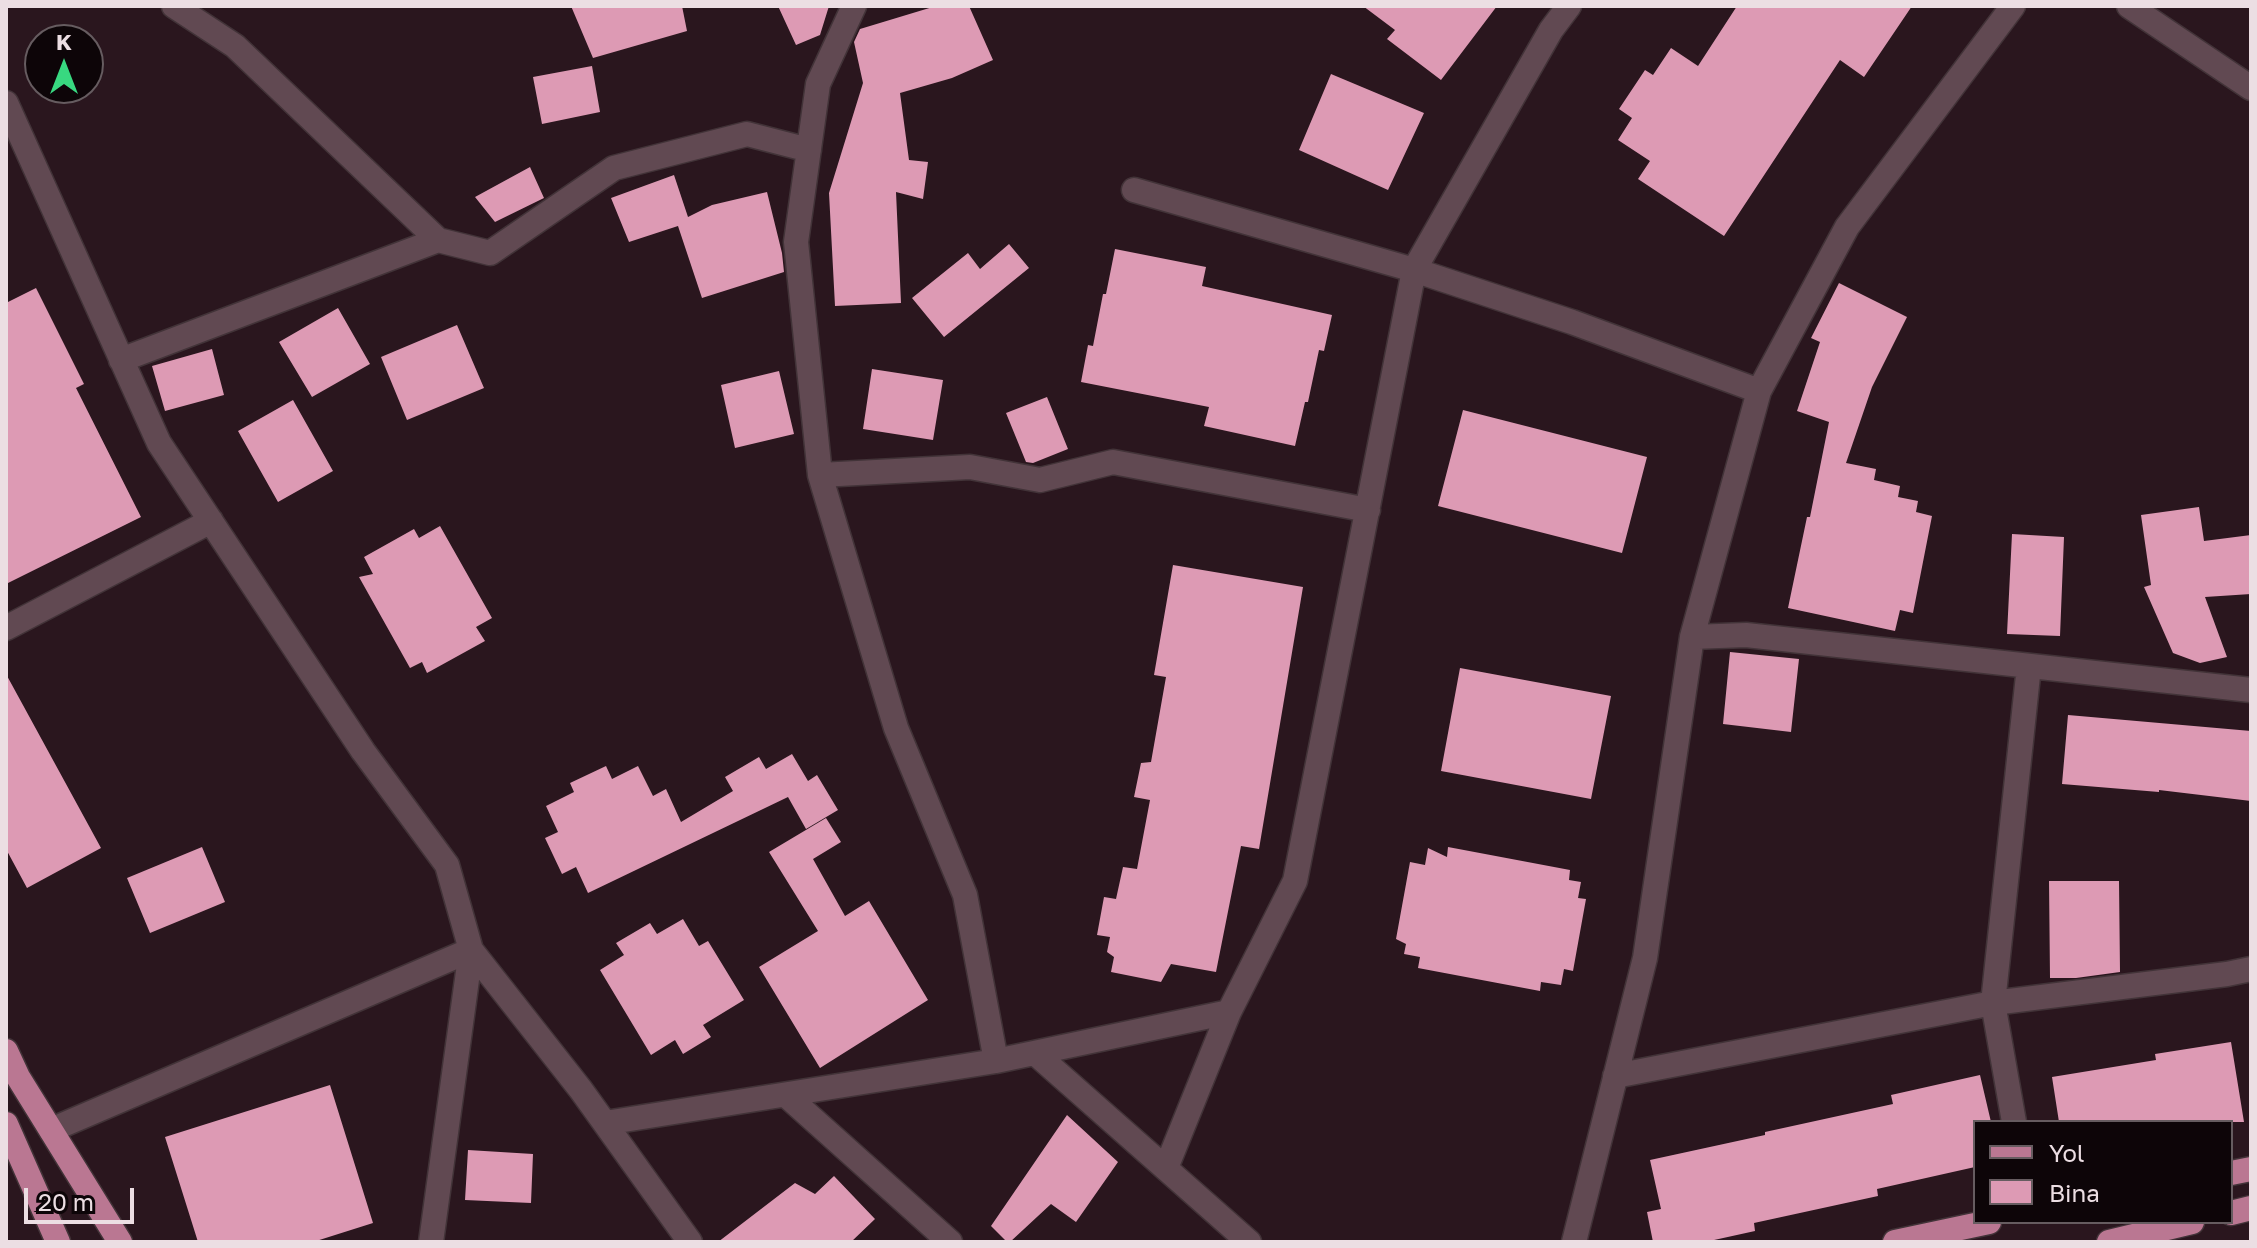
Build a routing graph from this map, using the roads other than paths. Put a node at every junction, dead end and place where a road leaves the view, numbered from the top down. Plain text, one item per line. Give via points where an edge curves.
1 (174, 6) edge
2 (854, 6) edge
3 (1569, 6) edge
4 (2013, 6) edge
5 (2129, 6) edge
6 (2251, 88) edge
7 (6, 103) edge
8 (809, 150) junction
9 (1134, 190) dead end
10 (438, 240) junction
11 (1414, 270) junction
12 (121, 360) junction
13 (1759, 391) junction
14 (820, 475) junction
15 (1368, 510) junction
16 (211, 521) junction
17 (6, 628) edge
18 (1692, 637) junction
19 (2029, 666) junction
20 (2251, 690) edge
21 (471, 950) junction
22 (2251, 969) edge
23 (1993, 1003) junction
24 (1229, 1012) junction
25 (6, 1051) edge
26 (1035, 1053) junction
27 (996, 1061) junction
28 (1615, 1076) junction
29 (786, 1095) junction
30 (2014, 1120) edge
31 (605, 1123) junction
32 (6, 1124) edge
33 (51, 1130) junction
34 (1166, 1168) junction
35 (1980, 1224) edge
36 (2184, 1224) edge
37 (58, 1242) edge
38 (120, 1242) edge
39 (431, 1242) edge
40 (690, 1242) edge
41 (950, 1242) edge
42 (1249, 1242) edge
43 (1574, 1242) edge
44 (1895, 1242) edge
45 (2109, 1242) edge

1 - 10 street via 235,46
2 - 8 street via 818,84
3 - 11 street
4 - 13 street via 1847,227
5 - 6 street
7 - 12 street
8 - 10 street via 747,134 614,168 490,253
8 - 14 street via 796,242
9 - 11 street
10 - 12 street
11 - 13 street
11 - 15 street
12 - 16 street via 159,443
13 - 18 street
14 - 15 street via 970,467 1040,480 1113,462
14 - 27 street via 896,728 965,895
15 - 24 street via 1295,881
16 - 17 street
16 - 21 street via 363,751 447,865
18 - 19 street via 1746,635
18 - 28 street via 1645,958
19 - 20 street
19 - 23 street
21 - 31 street
21 - 33 street
21 - 39 street
22 - 23 street
23 - 28 street
23 - 30 street
24 - 26 street
24 - 34 street
25 - 33 main road
26 - 27 street
26 - 34 street
27 - 29 street
28 - 43 street
29 - 31 street
29 - 41 street
31 - 40 street
32 - 37 main road
33 - 38 main road
34 - 42 street
35 - 44 main road
36 - 45 main road

